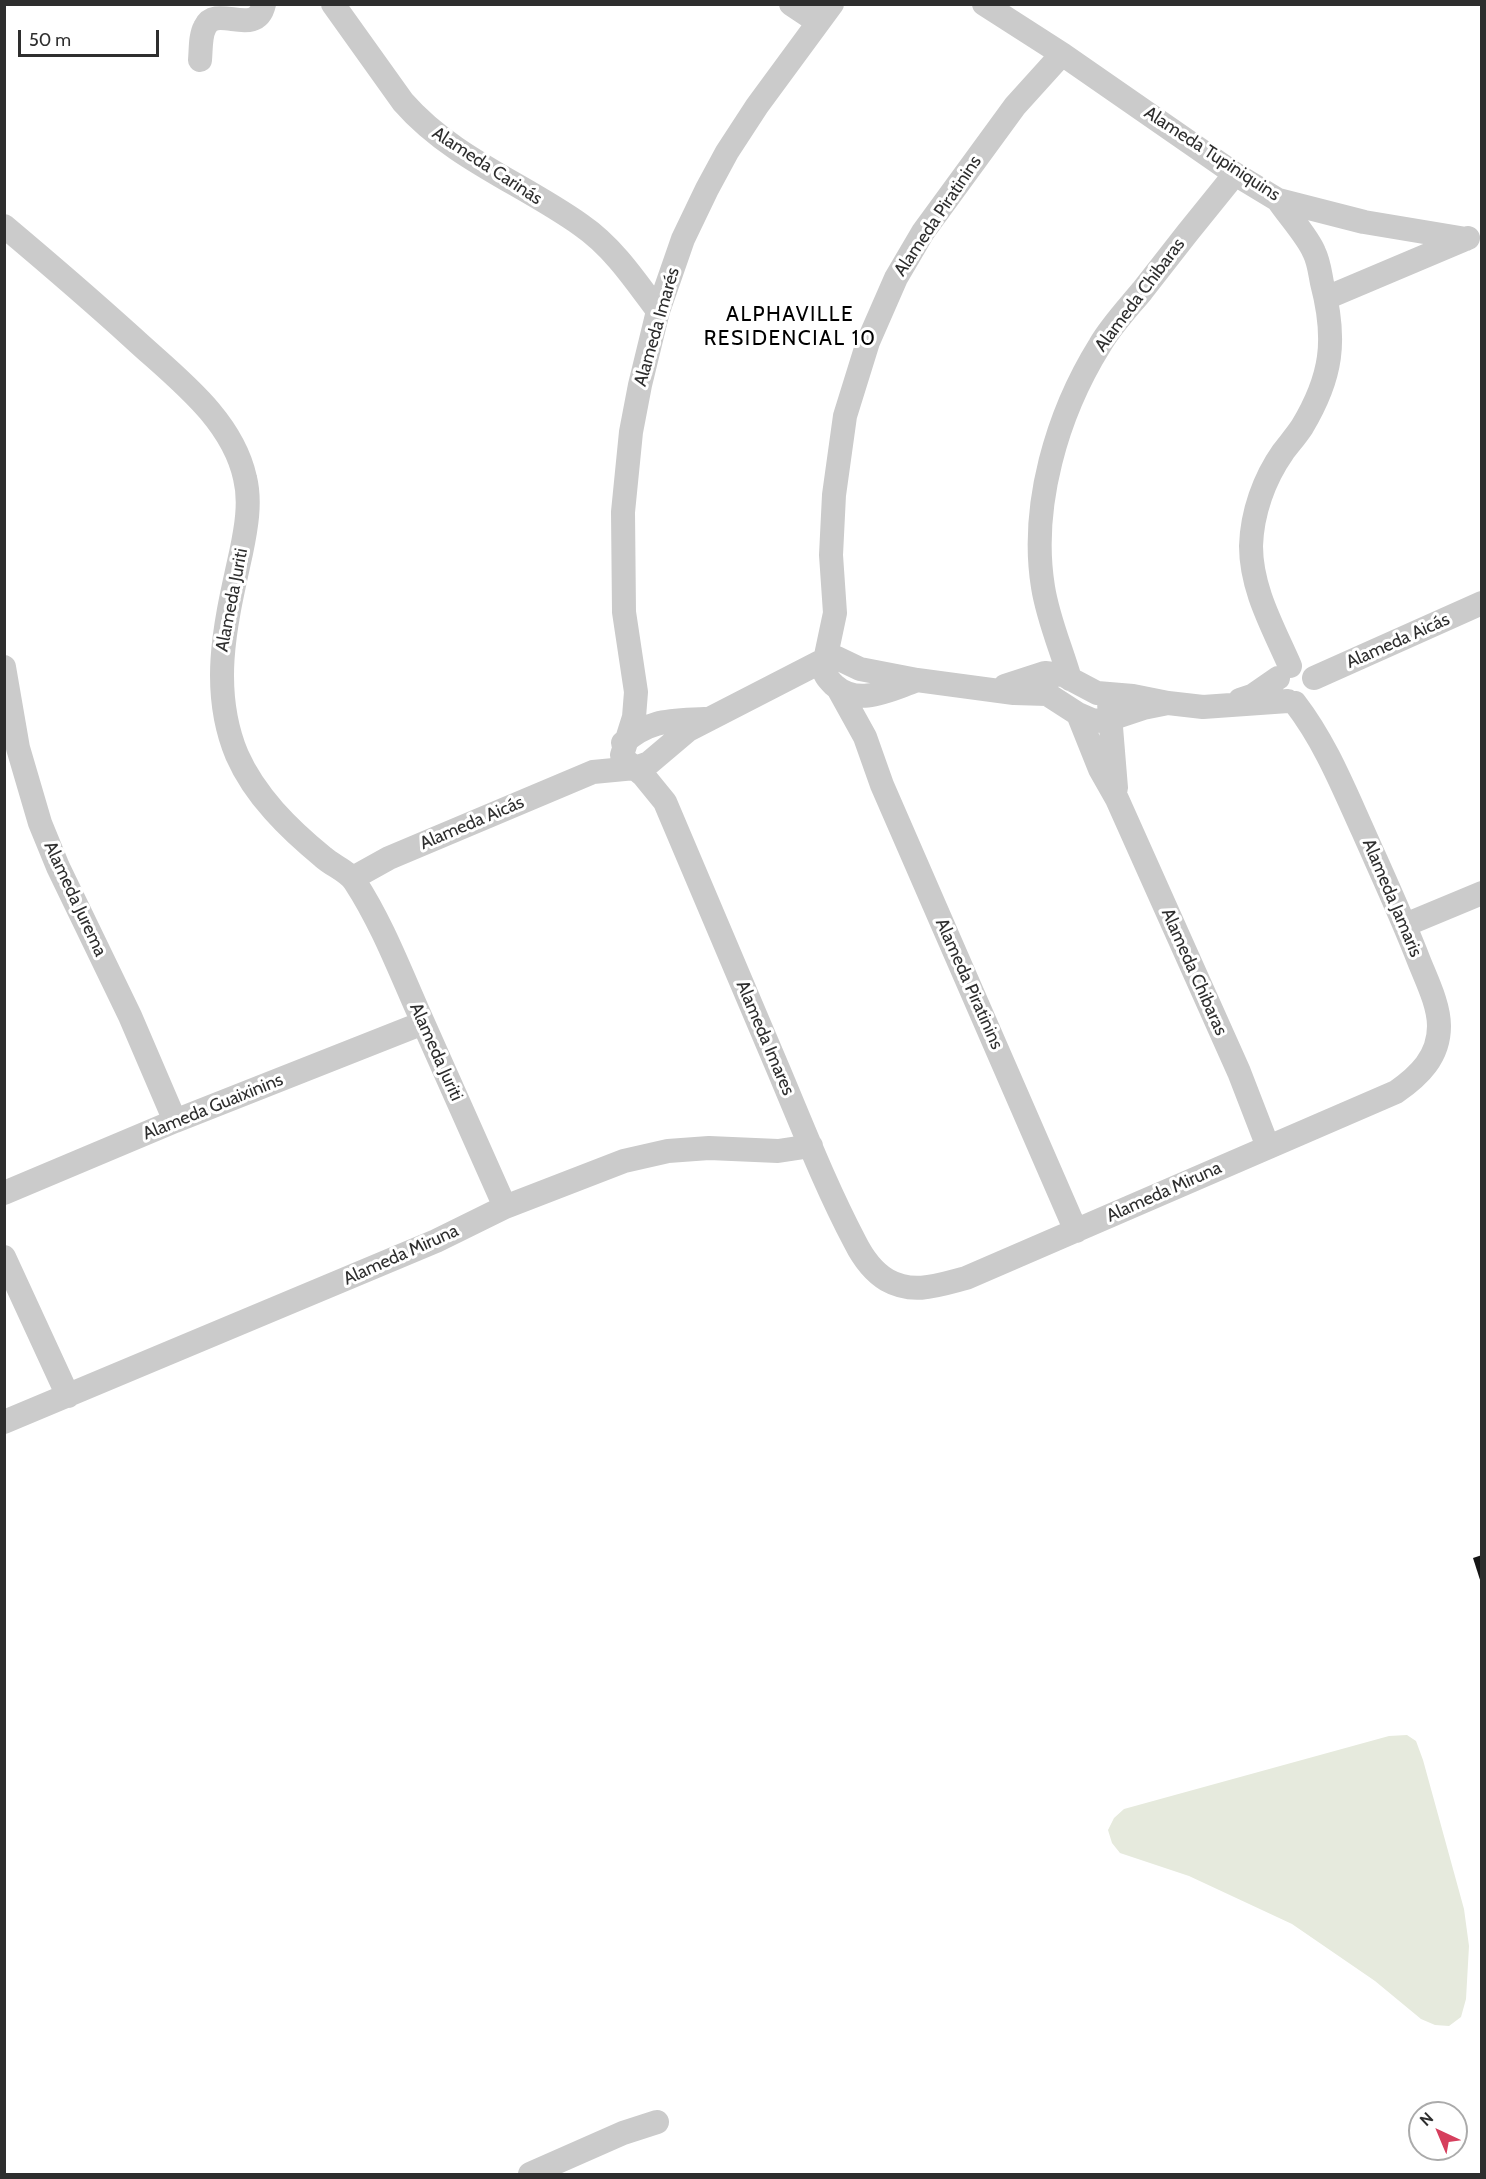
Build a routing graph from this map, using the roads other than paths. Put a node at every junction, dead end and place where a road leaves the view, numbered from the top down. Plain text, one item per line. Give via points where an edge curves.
1 (264, 4) edge
2 (333, 4) edge
3 (791, 4) edge
4 (984, 4) edge
5 (825, 13) edge
6 (1062, 54) junction
7 (200, 60) dead end
8 (1235, 174) junction
9 (1278, 200) junction
10 (4, 226) edge
11 (1474, 235) edge
12 (1326, 298) junction
13 (658, 311) junction
14 (1482, 603) edge
15 (835, 613) junction
16 (1056, 637) junction
17 (4, 667) edge
18 (860, 669) junction
19 (1284, 672) junction
20 (831, 676) junction
21 (1070, 678) junction
22 (917, 680) junction
23 (1046, 683) junction
24 (636, 692) junction
25 (1108, 694) junction
26 (1302, 694) junction
27 (870, 696) junction
28 (1168, 703) junction
29 (1227, 705) junction
30 (1078, 714) junction
31 (711, 718) junction
32 (1110, 719) junction
33 (659, 722) junction
34 (865, 737) junction
35 (626, 741) junction
36 (663, 751) junction
37 (635, 768) junction
38 (593, 772) junction
39 (1117, 799) junction
40 (665, 802) junction
41 (353, 878) junction
42 (1482, 893) edge
43 (1405, 925) junction
44 (423, 1023) junction
45 (1436, 1047) joint
46 (175, 1121) junction
47 (811, 1146) junction
48 (1268, 1147) junction
49 (4, 1193) edge
50 (506, 1207) junction
51 (1076, 1231) junction
52 (4, 1257) edge
53 (874, 1270) joint
54 (68, 1396) junction
55 (4, 1422) edge
56 (657, 2122) dead end
57 (530, 2175) edge

1 - 7 street via 257,17 249,21 208,21
2 - 13 street, Alameda Carinás via 403,102 436,135 582,226 625,267
3 - 5 street
4 - 6 street, Alameda Tupiniquins
5 - 13 street, Alameda Imarés via 757,106 707,189 683,240
6 - 8 street, Alameda Tupiniquins
6 - 15 street, Alameda Piratinins via 1015,106 923,232 896,278 868,342 845,416 834,495 831,555
8 - 9 street, Alameda Tupiniquins
8 - 16 street, Alameda Chibaras via 1101,343 1053,446 1040,551 1043,588
9 - 11 street, Alameda Tupiniquins via 1364,222
9 - 12 street via 1314,252
10 - 41 street, Alameda Juriti via 182,383 225,430 237,452 246,478 248,503 221,662 221,692 230,735 246,774 275,813 324,858
11 - 12 street, Alameda Tupiniquins
12 - 19 street via 1331,336 1324,385 1264,485 1251,544 1252,571
13 - 24 street, Alameda Imarés via 631,432 622,512 624,612
14 - 26 street, Alameda Aicás
15 - 18 street via 846,646
15 - 20 street
16 - 21 street, Alameda Chibaras
16 - 23 street
17 - 46 street, Alameda Jurema via 18,748 40,823
18 - 20 street, Alameda Aicás via 837,658
18 - 22 street, Alameda Aicás
18 - 27 street
19 - 26 street, Alameda Jamaris via 1279,692
19 - 26 street via 1308,668
19 - 29 street, Alameda Aicás via 1252,696
20 - 27 street, Alameda Aicás via 850,695
20 - 31 street, Alameda Aicás via 780,683
20 - 34 street, Alameda Piratinins
21 - 23 street, Alameda Aicás via 1063,675
21 - 25 street, Alameda Aicás via 1089,690
22 - 23 street, Alameda Aicás via 991,690
22 - 27 street, Alameda Aicás
23 - 30 street, Alameda Aicás
24 - 33 street
24 - 35 street via 634,717
25 - 28 street, Alameda Aicás
25 - 32 street
26 - 29 street, Alameda Aicás
26 - 43 street, Alameda Jamaris
27 - 34 street
28 - 29 street, Alameda Aicás
28 - 32 street, Alameda Aicás
30 - 32 street, Alameda Aicás via 1094,721
30 - 39 street
31 - 33 street, Alameda Aicás
31 - 36 street, Alameda Aicás via 688,730
32 - 39 street
33 - 35 street, Alameda Aicás
33 - 36 street via 665,735
34 - 51 street, Alameda Piratinins via 882,785
35 - 37 street via 623,758
35 - 38 street, Alameda Aicás
36 - 37 street, Alameda Aicás
36 - 40 street
37 - 38 street, Alameda Aicás
37 - 40 street
38 - 41 street, Alameda Aicás via 389,858
39 - 48 street, Alameda Chibaras via 1239,1072
40 - 47 street, Alameda Imares
41 - 44 street, Alameda Juriti via 381,929
42 - 43 street
43 - 45 street, Alameda Jamaris via 1437,1008
44 - 46 street, Alameda Guaixinins
44 - 50 street, Alameda Juriti
45 - 48 street, Alameda Miruna via 1427,1065 1396,1092
46 - 49 street, Alameda Guaixinins
47 - 50 street, Alameda Miruna via 778,1151 668,1151 624,1161
47 - 53 street, Alameda Imares via 855,1243
48 - 51 street, Alameda Miruna
50 - 54 street, Alameda Miruna via 436,1241
51 - 53 street, Alameda Miruna via 966,1278 930,1288 898,1285
52 - 54 street
54 - 55 street, Alameda Miruna
56 - 57 street

